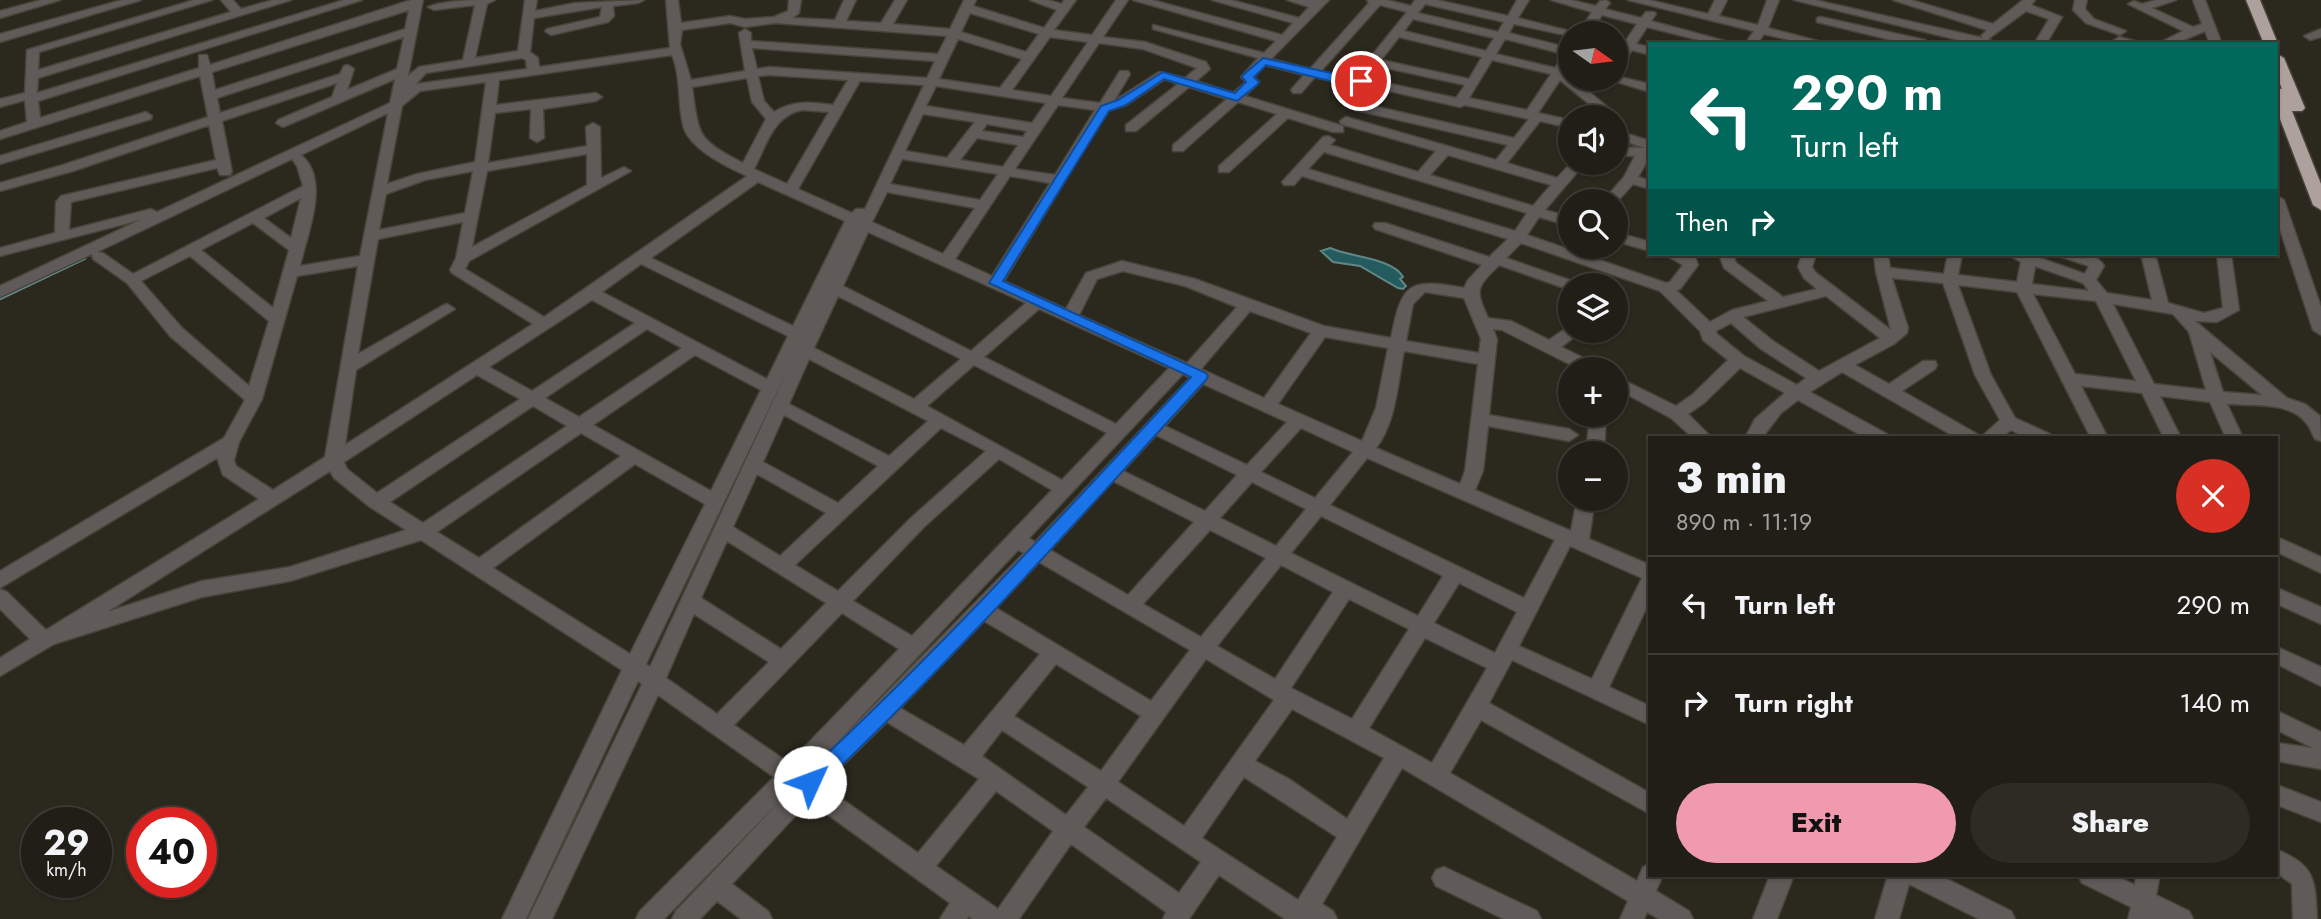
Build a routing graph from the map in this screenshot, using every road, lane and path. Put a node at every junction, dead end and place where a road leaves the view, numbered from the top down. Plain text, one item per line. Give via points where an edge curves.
1 (33, 0) edge
2 (54, 0) edge
3 (135, 0) edge
4 (227, 0) edge
5 (285, 0) edge
6 (356, 0) edge
7 (531, 0) edge
8 (638, 0) edge
9 (674, 0) edge
10 (795, 0) edge
11 (850, 0) edge
12 (901, 0) edge
13 (1036, 0) edge
14 (1122, 0) edge
15 (1139, 0) edge
16 (1218, 0) edge
17 (1293, 0) edge
18 (1375, 0) edge
19 (1473, 0) edge
20 (1557, 0) edge
21 (1634, 0) edge
22 (1721, 0) edge
23 (1773, 0) edge
24 (1800, 0) edge
25 (2007, 0) edge
26 (2081, 0) edge
27 (2171, 0) edge
28 (2199, 0) edge
29 (2240, 0) edge
30 (2253, 0) edge
31 (197, 1) edge
32 (485, 1) edge
33 (1907, 1) edge
34 (417, 2) edge
35 (607, 3) junction
36 (1320, 3) edge
37 (1657, 3) edge
38 (1829, 3) edge
39 (968, 4) edge
40 (1067, 4) edge
41 (1175, 4) edge
42 (2026, 4) edge
43 (1417, 6) edge
44 (434, 7) dead end
45 (1601, 7) edge
46 (0, 9) edge
47 (1517, 10) edge
48 (239, 14) junction
49 (0, 15) edge
50 (529, 16) junction
51 (1712, 18) junction
52 (776, 20) junction
53 (1821, 20) junction
54 (1301, 22) junction
55 (1645, 22) junction
56 (745, 23) junction
57 (2128, 23) edge
58 (839, 24) junction
59 (2209, 25) junction
60 (199, 26) junction
61 (676, 27) junction
62 (885, 27) junction
63 (1157, 27) junction
64 (1558, 27) edge
65 (1994, 28) junction
66 (1762, 29) junction
67 (411, 30) junction
68 (2190, 30) junction
69 (551, 31) dead end
70 (1047, 33) junction
71 (1396, 33) junction
72 (954, 35) junction
73 (1501, 36) junction
74 (0, 38) edge
75 (1284, 39) junction
76 (1095, 40) junction
77 (298, 41) junction
78 (1722, 42) edge
79 (1752, 42) edge
80 (1810, 42) edge
81 (1814, 42) edge
82 (1916, 42) edge
83 (1981, 42) edge
84 (1986, 42) edge
85 (2041, 42) edge
86 (2169, 42) edge
87 (2215, 42) edge
88 (2257, 42) edge
89 (2270, 42) edge
90 (745, 44) junction
91 (1144, 46) junction
92 (1629, 46) joint
93 (201, 47) junction
94 (354, 49) junction
95 (1558, 50) edge
96 (676, 51) junction
97 (1648, 51) edge
98 (524, 54) junction
99 (1490, 55) junction
100 (1029, 57) junction
101 (943, 58) junction
102 (1265, 59) junction
103 (2278, 60) edge
104 (314, 61) junction
105 (1375, 62) junction
106 (468, 63) junction
107 (205, 70) junction
108 (404, 70) junction
109 (533, 72) junction
110 (1558, 72) joint
111 (751, 73) junction
112 (1312, 73) junction
113 (1124, 74) dead end
114 (32, 76) junction
115 (346, 76) junction
116 (494, 78) junction
117 (855, 78) junction
118 (1628, 81) edge
119 (932, 82) junction
120 (1188, 83) junction
121 (1359, 83) junction
122 (1472, 83) junction
123 (1648, 84) edge
124 (684, 85) junction
125 (146, 89) junction
126 (1297, 90) dead end
127 (1581, 91) edge
128 (1600, 91) edge
129 (409, 92) junction
130 (1004, 92) junction
131 (2278, 95) edge
132 (210, 96) junction
133 (31, 97) junction
134 (596, 97) dead end
135 (1237, 98) junction
136 (276, 99) junction
137 (338, 99) junction
138 (1054, 100) junction
139 (1462, 100) junction
140 (1594, 102) junction
141 (0, 103) edge
142 (1598, 105) edge
143 (537, 106) junction
144 (1360, 107) junction
145 (1105, 108) junction
146 (394, 109) junction
147 (837, 109) junction
148 (918, 109) junction
149 (489, 110) junction
150 (1286, 113) junction
151 (146, 116) junction
152 (1533, 116) junction
153 (984, 119) junction
154 (214, 120) junction
155 (773, 120) junction
156 (1558, 121) edge
157 (34, 125) junction
158 (1342, 125) junction
159 (593, 127) dead end
160 (1036, 128) junction
161 (1131, 128) dead end
162 (973, 133) junction
163 (1628, 134) edge
164 (0, 135) edge
165 (1628, 137) edge
166 (537, 138) dead end
167 (1631, 138) junction
168 (153, 139) junction
169 (1026, 142) junction
170 (289, 143) junction
171 (1517, 144) junction
172 (1322, 147) junction
173 (1178, 148) dead end
174 (594, 149) junction
175 (1445, 150) junction
176 (1648, 150) edge
177 (1628, 151) edge
178 (897, 154) junction
179 (0, 160) edge
180 (951, 162) junction
181 (221, 163) junction
182 (2321, 165) edge
183 (1498, 166) junction
184 (480, 167) junction
185 (1224, 169) dead end
186 (624, 171) dead end
187 (1006, 171) junction
188 (751, 173) junction
189 (1567, 175) edge
190 (1421, 177) junction
191 (1630, 179) junction
192 (1060, 180) junction
193 (1560, 183) junction
194 (229, 184) junction
195 (1648, 184) edge
196 (0, 187) edge
197 (594, 187) junction
198 (310, 188) junction
199 (882, 189) junction
200 (1621, 189) edge
201 (380, 191) junction
202 (790, 191) junction
203 (2278, 203) edge
204 (984, 205) junction
205 (2321, 205) edge
206 (1535, 212) junction
207 (165, 214) junction
208 (471, 216) junction
209 (254, 217) junction
210 (1558, 219) edge
211 (859, 222) junction
212 (1380, 226) dead end
213 (144, 229) junction
214 (62, 235) junction
215 (371, 236) junction
216 (1518, 237) junction
217 (1628, 239) edge
218 (1648, 245) edge
219 (296, 248) junction
220 (192, 250) junction
221 (0, 252) edge
222 (98, 256) junction
223 (1677, 256) edge
224 (1727, 256) edge
225 (1809, 256) edge
226 (1879, 256) edge
227 (1955, 256) edge
228 (2024, 256) edge
229 (2027, 256) edge
230 (2073, 256) edge
231 (2148, 256) edge
232 (2224, 256) edge
233 (463, 258) junction
234 (640, 258) junction
235 (366, 260) junction
236 (946, 261) junction
237 (1493, 261) junction
238 (290, 272) junction
239 (1883, 272) junction
240 (39, 279) junction
241 (1950, 279) junction
242 (132, 280) junction
243 (2088, 280) junction
244 (1558, 281) edge
245 (995, 283) junction
246 (835, 288) junction
247 (1665, 288) junction
248 (2023, 289) junction
249 (1830, 290) junction
250 (591, 293) junction
251 (1470, 294) junction
252 (2102, 297) junction
253 (0, 299) edge
254 (1038, 302) junction
255 (1779, 302) junction
256 (1247, 306) junction
257 (2161, 306) junction
258 (447, 309) dead end
259 (2180, 313) junction
260 (1732, 316) junction
261 (1070, 317) junction
262 (277, 320) junction
263 (544, 323) junction
264 (646, 323) junction
265 (1483, 323) junction
266 (1708, 329) junction
267 (2321, 330) edge
268 (1321, 331) junction
269 (2196, 333) junction
270 (1889, 337) junction
271 (801, 342) junction
272 (1558, 342) edge
273 (1396, 346) junction
274 (1550, 347) junction
275 (694, 348) junction
276 (974, 357) junction
277 (1569, 357) edge
278 (1486, 360) junction
279 (1738, 360) junction
280 (1843, 365) junction
281 (1928, 366) dead end
282 (476, 367) junction
283 (347, 368) junction
284 (1190, 371) junction
285 (1819, 379) junction
286 (2072, 379) junction
287 (770, 388) junction
288 (1628, 388) edge
289 (2151, 390) junction
290 (1798, 392) junction
291 (1889, 392) junction
292 (533, 397) junction
293 (2216, 397) junction
294 (254, 399) junction
295 (2281, 402) junction
296 (780, 406) junction
297 (1267, 406) junction
298 (916, 407) junction
299 (1677, 414) junction
300 (940, 419) junction
301 (1479, 419) junction
302 (1298, 420) junction
303 (2009, 422) junction
304 (582, 425) junction
305 (1153, 427) junction
306 (1859, 432) edge
307 (1569, 435) dead end
308 (2321, 435) edge
309 (1702, 436) edge
310 (1754, 436) edge
311 (1966, 436) edge
312 (1991, 436) edge
313 (2040, 436) edge
314 (2099, 436) edge
315 (2172, 436) edge
316 (2234, 436) edge
317 (1111, 439) junction
318 (230, 442) junction
319 (1363, 449) junction
320 (998, 450) junction
321 (635, 455) junction
322 (1124, 457) junction
323 (334, 459) junction
324 (753, 464) junction
325 (891, 465) junction
326 (1110, 472) junction
327 (1250, 474) junction
328 (1067, 485) junction
329 (1463, 492) junction
330 (1091, 493) junction
331 (272, 498) junction
332 (715, 501) junction
333 (376, 502) junction
334 (1318, 507) junction
335 (1582, 511) edge
336 (839, 512) junction
337 (1208, 521) junction
338 (723, 530) junction
339 (423, 532) junction
340 (1573, 538) junction
341 (1015, 539) junction
342 (2278, 544) edge
343 (1035, 552) junction
344 (1278, 556) junction
345 (781, 566) junction
346 (2321, 566) edge
347 (479, 568) junction
348 (1648, 572) edge
349 (1455, 573) junction
350 (0, 580) edge
351 (1648, 584) edge
352 (1345, 590) junction
353 (2278, 596) edge
354 (0, 597) edge
355 (690, 601) junction
356 (840, 602) junction
357 (1131, 604) junction
358 (1527, 608) junction
359 (981, 609) junction
360 (2321, 616) edge
361 (929, 628) junction
362 (1421, 628) junction
363 (43, 640) junction
364 (947, 645) junction
365 (913, 647) junction
366 (1203, 648) junction
367 (1053, 653) junction
368 (2278, 656) edge
369 (1503, 657) junction
370 (782, 660) junction
371 (634, 667) junction
372 (0, 668) edge
373 (2321, 677) edge
374 (654, 681) junction
375 (1597, 690) junction
376 (1283, 694) junction
377 (1477, 707) junction
378 (885, 710) junction
379 (1154, 713) junction
380 (1648, 715) edge
381 (1002, 719) junction
382 (2278, 720) edge
383 (718, 727) junction
384 (1356, 731) junction
385 (2321, 742) edge
386 (2278, 752) edge
387 (1397, 756) junction
388 (967, 758) junction
389 (2321, 759) edge
390 (1239, 764) junction
391 (994, 777) junction
392 (1436, 777) junction
393 (798, 783) junction
394 (1105, 783) junction
395 (2278, 795) edge
396 (1648, 803) edge
397 (2321, 812) edge
398 (1068, 830) junction
399 (1350, 833) junction
400 (1188, 839) junction
401 (1215, 861) junction
402 (2278, 861) edge
403 (920, 868) junction
404 (1444, 877) dead end
405 (1781, 877) edge
406 (1899, 877) edge
407 (1919, 877) edge
408 (2093, 877) edge
409 (2148, 877) edge
410 (715, 885) junction
411 (1647, 886) edge
412 (959, 910) edge
413 (2142, 910) edge
414 (1178, 914) edge
415 (1308, 916) edge
416 (514, 919) edge
417 (540, 919) edge
418 (648, 919) edge
419 (684, 919) edge
420 (760, 919) edge
421 (992, 919) edge
422 (1005, 919) edge
423 (1529, 919) edge
424 (1632, 919) edge
425 (1681, 919) edge
426 (1765, 919) edge
427 (1887, 919) edge
428 (2003, 919) edge
429 (2181, 919) edge
430 (2305, 919) edge

1 - 46 street
2 - 49 street
3 - 74 street
4 - 48 street
5 - 48 street
6 - 93 street
7 - 50 street
8 - 35 street
9 - 61 street
10 - 52 street via 793,13
11 - 58 street
12 - 62 street
13 - 40 street
14 - 76 street
15 - 41 street
16 - 54 street
17 - 36 street
18 - 43 street
18 - 112 street
19 - 47 street
20 - 45 street
21 - 37 street
22 - 51 street
23 - 66 street
24 - 38 street
25 - 42 street
26 - 57 street via 2079,10 2090,22
27 - 57 street
28 - 59 street
29 - 88 highway
30 - 89 highway
31 - 60 street
31 - 114 street via 33,50
32 - 44 street
32 - 106 street
33 - 65 street via 1952,11
34 - 67 street
34 - 77 street
35 - 50 street
35 - 69 street via 604,20
36 - 54 street
37 - 51 street
37 - 55 street
38 - 53 street
38 - 83 street
39 - 70 street
39 - 72 street
40 - 70 street
41 - 63 street
41 - 75 street
42 - 65 street
42 - 85 street via 2056,17
43 - 47 street
43 - 71 street
43 - 73 street
45 - 55 street
47 - 64 street
47 - 73 street
48 - 60 street
50 - 98 street
51 - 66 street
52 - 56 street
52 - 58 street
53 - 81 street
53 - 82 street
54 - 75 street
55 - 78 street
55 - 92 street
56 - 61 street via 730,19
56 - 90 street
57 - 68 street
58 - 62 street
59 - 68 street
59 - 87 street
60 - 93 street
60 - 114 street
61 - 96 street
62 - 72 street
63 - 91 street
63 - 102 street
65 - 84 street
66 - 79 street
66 - 80 street
67 - 94 street
67 - 108 street
68 - 86 street
70 - 76 street
70 - 100 street
71 - 99 street
71 - 105 street
72 - 100 street
72 - 101 street
73 - 95 street
73 - 99 street
75 - 102 street
76 - 91 street
76 - 138 street
77 - 104 street
77 - 107 street
90 - 101 street
90 - 111 street
91 - 120 street via 1202,65 1204,69
92 - 97 street
93 - 107 street
93 - 133 street
94 - 104 street
94 - 115 street
96 - 109 street
96 - 124 street
98 - 106 street
98 - 109 street via 532,58
99 - 110 street
99 - 122 street
100 - 130 street
101 - 119 street
102 - 112 street
102 - 135 street via 1247,77 1253,82
103 - 182 highway
104 - 132 street
105 - 121 street
105 - 122 street
106 - 129 street via 418,71
107 - 125 street
107 - 132 street
108 - 137 street
108 - 146 street
109 - 116 street
110 - 152 street
111 - 117 street
111 - 124 street
111 - 155 street via 758,102
112 - 121 street
112 - 126 street
113 - 145 street
114 - 133 street
115 - 136 street
115 - 137 street
116 - 129 street
116 - 149 street
117 - 119 street
117 - 147 street
118 - 123 street
119 - 130 street
119 - 148 street
120 - 135 street
120 - 145 street via 1163,75
120 - 161 street
121 - 139 street
121 - 144 street via 1346,97
122 - 139 street
124 - 188 street via 692,131 710,151
125 - 151 street
125 - 157 street
127 - 140 street
128 - 140 street
129 - 146 street
130 - 138 street
131 - 205 highway
132 - 154 street
133 - 141 street
133 - 157 street
134 - 143 street
135 - 150 street
135 - 173 street
136 - 154 street
136 - 170 street
137 - 170 street
138 - 145 street
138 - 160 street
139 - 152 street
140 - 142 street
143 - 149 street
143 - 166 street
144 - 158 street
144 - 171 street
145 - 192 street
146 - 170 street
146 - 201 street
147 - 155 street via 799,105
147 - 202 street
148 - 153 street
148 - 178 street
149 - 184 street
150 - 158 street
150 - 185 street
151 - 168 street
151 - 179 street
152 - 156 street
152 - 171 street
153 - 160 street
153 - 162 street
154 - 168 street
154 - 181 street
155 - 188 street
157 - 164 street
158 - 172 street
158 - 175 street
159 - 174 street
160 - 169 street
162 - 169 street
162 - 180 street
163 - 167 street
165 - 167 street
167 - 176 street
168 - 196 street
169 - 187 street
170 - 194 street
170 - 198 street via 304,166
170 - 213 street
171 - 183 street
172 - 190 street
172 - 216 street via 1294,177
174 - 184 street
174 - 197 street
175 - 183 street
175 - 190 street
176 - 177 street
176 - 191 street
178 - 180 street
178 - 199 street
180 - 187 street
181 - 194 street
181 - 214 street via 66,199
183 - 193 street
184 - 201 street via 422,177
184 - 208 street
186 - 197 street
187 - 192 street
187 - 204 street
188 - 202 street
188 - 234 street
189 - 193 street
190 - 206 street
191 - 195 street
191 - 200 street
192 - 245 street
193 - 206 street
194 - 207 street
197 - 233 street
198 - 209 street
198 - 219 street
199 - 204 street
199 - 211 street
201 - 215 street
202 - 211 street
203 - 267 street
204 - 236 street
206 - 210 street
206 - 216 street
207 - 213 street
207 - 214 street via 140,215
208 - 215 street
208 - 233 street
209 - 219 street
209 - 220 street
211 - 236 street
211 - 246 street
211 - 271 street
212 - 237 street
213 - 222 street
213 - 240 street
214 - 221 street
215 - 235 street
216 - 237 street
216 - 247 street
217 - 218 street
219 - 238 street
220 - 242 street
220 - 262 street
222 - 240 street
222 - 242 street
223 - 247 street via 1690,260 1691,265 1675,286
224 - 255 street via 1729,265
225 - 249 street via 1807,271
226 - 239 street
227 - 241 street
228 - 248 street
229 - 243 street
230 - 243 street via 2096,263
231 - 257 street
232 - 259 street via 2231,310 2204,318
233 - 263 street via 457,270
234 - 250 street
234 - 271 street
235 - 238 street
235 - 283 street
236 - 245 street
237 - 244 street
237 - 251 street
238 - 262 street
239 - 241 street
239 - 270 street via 1900,328
240 - 253 street
241 - 248 street
241 - 303 street via 1983,375
242 - 294 street via 176,332
243 - 252 street
245 - 254 street
246 - 271 street
246 - 276 street
247 - 266 street
248 - 252 street
248 - 286 street
249 - 255 street
249 - 270 street
250 - 263 street
250 - 264 street
251 - 265 street
251 - 273 street via 1421,288 1406,302
252 - 257 street
252 - 289 street
254 - 261 street
254 - 276 street
255 - 260 street
256 - 261 street via 1190,282 1117,266 1091,276
256 - 268 street
256 - 284 street
257 - 259 street
258 - 283 street
259 - 269 street
260 - 266 street
260 - 285 street
261 - 284 street
262 - 294 street
263 - 282 street
264 - 275 street
264 - 292 street
265 - 274 street via 1505,326
265 - 278 street via 1489,340
266 - 279 street via 1709,336
268 - 273 street
268 - 297 street
269 - 293 street
269 - 295 street
270 - 280 street
271 - 287 street
271 - 296 street
271 - 298 street
272 - 274 street
273 - 278 street
273 - 319 street via 1379,427
274 - 277 street
275 - 287 street
275 - 304 street
276 - 298 street
276 - 317 street
278 - 301 street
279 - 290 street
279 - 299 street
280 - 285 street
280 - 291 street
281 - 291 street
282 - 292 street
282 - 323 street
283 - 323 street
284 - 297 street
284 - 305 street
284 - 317 street
285 - 290 street
286 - 289 street
286 - 314 street
287 - 332 street
288 - 299 street
289 - 293 street
289 - 315 street
290 - 306 street
290 - 310 street via 1771,413
291 - 311 street
292 - 304 street
292 - 333 street
293 - 295 street
293 - 316 street
294 - 318 street
295 - 308 street via 2314,420
296 - 324 street
296 - 325 street
297 - 302 street
298 - 300 street
299 - 309 street
300 - 320 street
300 - 325 street
301 - 307 street
301 - 329 street via 1474,471
302 - 319 street
302 - 327 street
303 - 312 street
303 - 313 street
304 - 321 street
304 - 339 street
305 - 322 street
305 - 327 street
317 - 322 street
317 - 328 street
318 - 331 street via 225,460 229,470
318 - 350 street
319 - 329 street
319 - 334 street
320 - 328 street
320 - 356 street via 918,522
321 - 332 street
321 - 347 street
322 - 326 street
323 - 331 street
323 - 333 street via 340,473
324 - 336 street
324 - 338 street
325 - 336 street
326 - 330 street
326 - 337 street
327 - 334 street
327 - 337 street
328 - 330 street
328 - 341 street
329 - 340 street
330 - 343 street
331 - 363 street
332 - 371 street
333 - 339 street
334 - 344 street
334 - 349 street
335 - 340 street
336 - 345 street
337 - 344 street
337 - 357 street
338 - 345 street
338 - 355 street
339 - 347 street
339 - 363 street via 290,574 202,589
340 - 348 street
340 - 358 street
341 - 343 street
341 - 361 street
342 - 346 street
343 - 357 street
343 - 359 street
344 - 352 street
344 - 366 street
345 - 356 street
347 - 371 street
349 - 358 street
349 - 362 street
351 - 375 street
352 - 362 street
352 - 376 street
353 - 360 street
354 - 363 street
355 - 370 street
355 - 374 street
356 - 365 street
356 - 370 street
357 - 366 street
358 - 369 street
359 - 364 street
359 - 367 street
361 - 364 street
361 - 365 street
362 - 369 street
362 - 384 street
363 - 372 street
364 - 378 street
365 - 393 street
366 - 376 street
366 - 379 street
367 - 379 street
367 - 381 street
368 - 373 street
369 - 375 street
369 - 377 street
370 - 383 street
371 - 374 street
371 - 416 street
374 - 383 street
374 - 417 street
375 - 380 street
376 - 384 street
376 - 390 street
377 - 392 street
377 - 396 street
378 - 388 street
378 - 393 street
379 - 394 street
381 - 388 street
381 - 394 street
382 - 385 street
383 - 393 street
384 - 387 street
386 - 389 street
387 - 392 street
387 - 399 street
388 - 391 street
390 - 399 street via 1275,782
390 - 400 street
391 - 398 street
391 - 403 street
392 - 411 street
393 - 403 street
393 - 410 street
393 - 418 street
394 - 398 street
394 - 400 street
395 - 397 street
398 - 414 street
398 - 422 street
399 - 415 street
400 - 401 street
401 - 414 street
401 - 415 street
402 - 430 street via 2302,876
403 - 412 street
404 - 423 street
405 - 426 street
406 - 427 street
407 - 428 street
408 - 413 street
409 - 413 street
410 - 419 street
410 - 420 street
411 - 424 street
411 - 425 street
412 - 421 street
413 - 429 street

